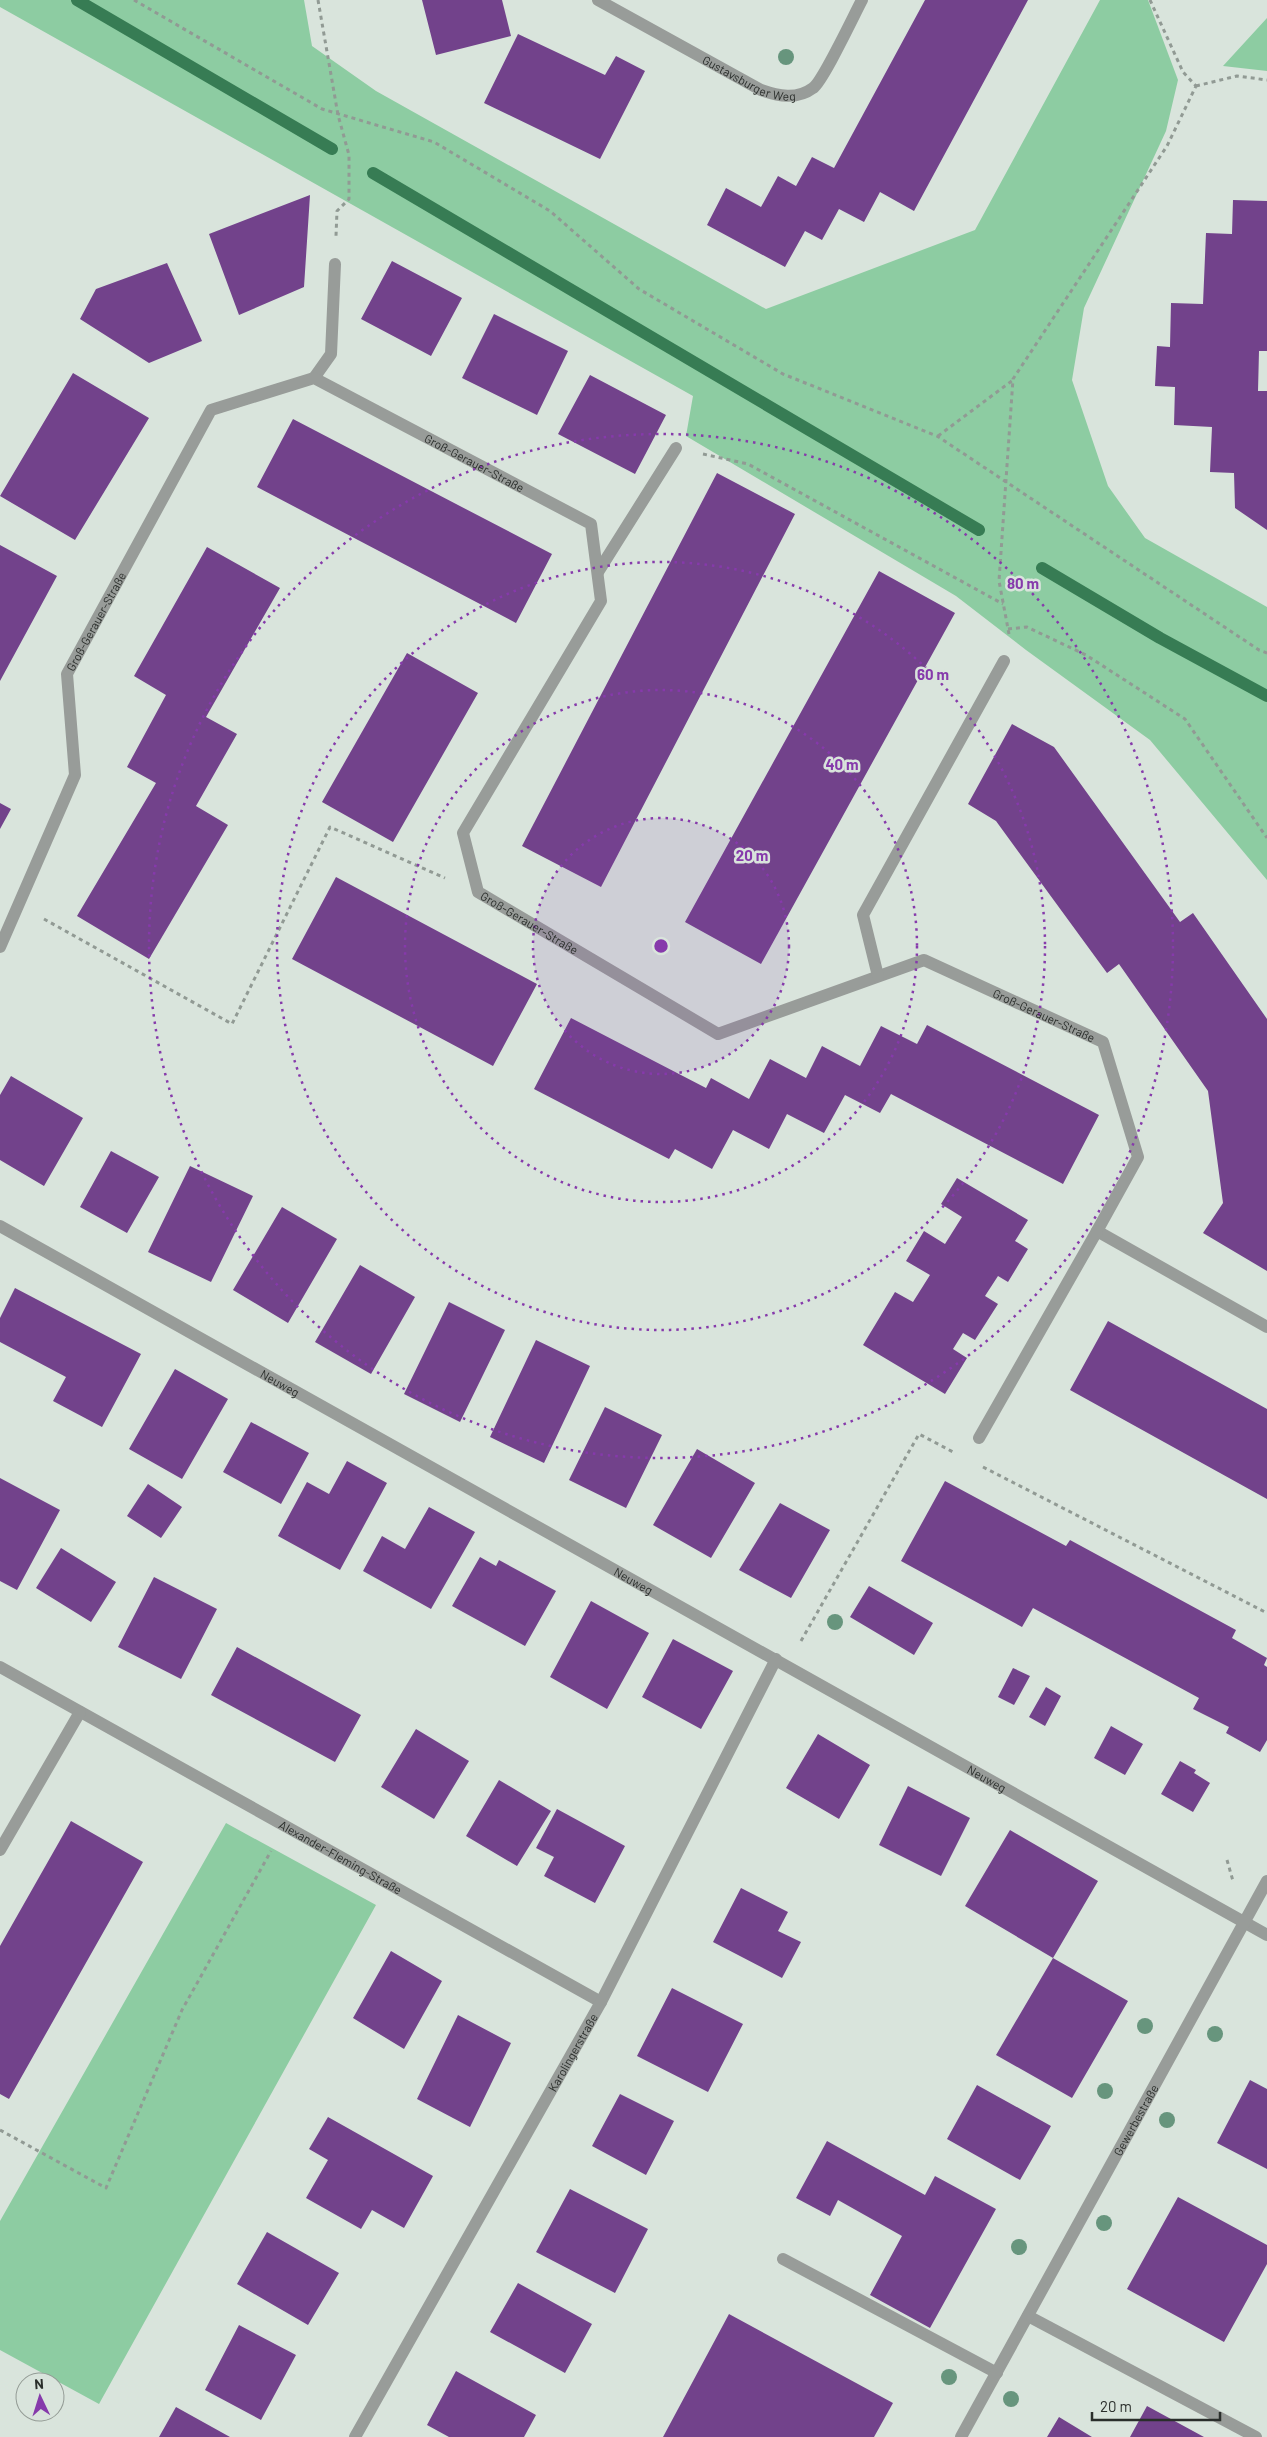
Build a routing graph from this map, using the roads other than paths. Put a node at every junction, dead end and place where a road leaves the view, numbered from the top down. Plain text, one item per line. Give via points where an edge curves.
1 (598, 0) edge
2 (862, 0) edge
3 (335, 264) road end
4 (314, 378) junction
5 (676, 448) road end
6 (598, 572) junction
7 (1004, 661) road end
8 (6, 921) edge
9 (0, 947) edge
10 (878, 976) junction
11 (0, 1226) edge
12 (1097, 1231) junction
13 (1267, 1327) edge
14 (978, 1438) dead end
15 (776, 1659) junction
16 (0, 1667) edge
17 (80, 1712) junction
18 (0, 1850) edge
19 (1267, 1881) edge
20 (1243, 1922) junction
21 (1267, 1935) edge
22 (601, 2002) junction
23 (783, 2259) dead end
24 (1028, 2316) junction
25 (997, 2373) junction
26 (355, 2437) edge
27 (961, 2437) edge
28 (1256, 2437) edge

1 - 2 street, Gustavsburger Weg via 761,90 780,96 797,96 814,88
3 - 4 street via 331,354
4 - 6 street, Groß-Gerauer-Straße via 591,524
4 - 8 street, Groß-Gerauer-Straße via 211,410 67,674 75,775 20,906
5 - 6 street
6 - 10 street, Groß-Gerauer-Straße via 601,600 463,833 478,892 718,1034
7 - 10 street via 863,914
8 - 9 street, Groß-Gerauer-Straße
10 - 12 street, Groß-Gerauer-Straße via 924,960 1103,1042 1138,1157
11 - 15 street, Neuweg
12 - 13 street
12 - 14 street, Groß-Gerauer-Straße
15 - 20 street, Neuweg
15 - 22 street, Karolingerstraße
16 - 17 street, Alexander-Fleming-Straße
17 - 18 street
17 - 22 street, Alexander-Fleming-Straße
19 - 20 street, Gewerbestraße
20 - 21 street, Neuweg
20 - 24 street, Gewerbestraße
22 - 26 street, Karolingerstraße
23 - 25 street
24 - 25 street, Gewerbestraße
24 - 28 street
25 - 27 street, Gewerbestraße

